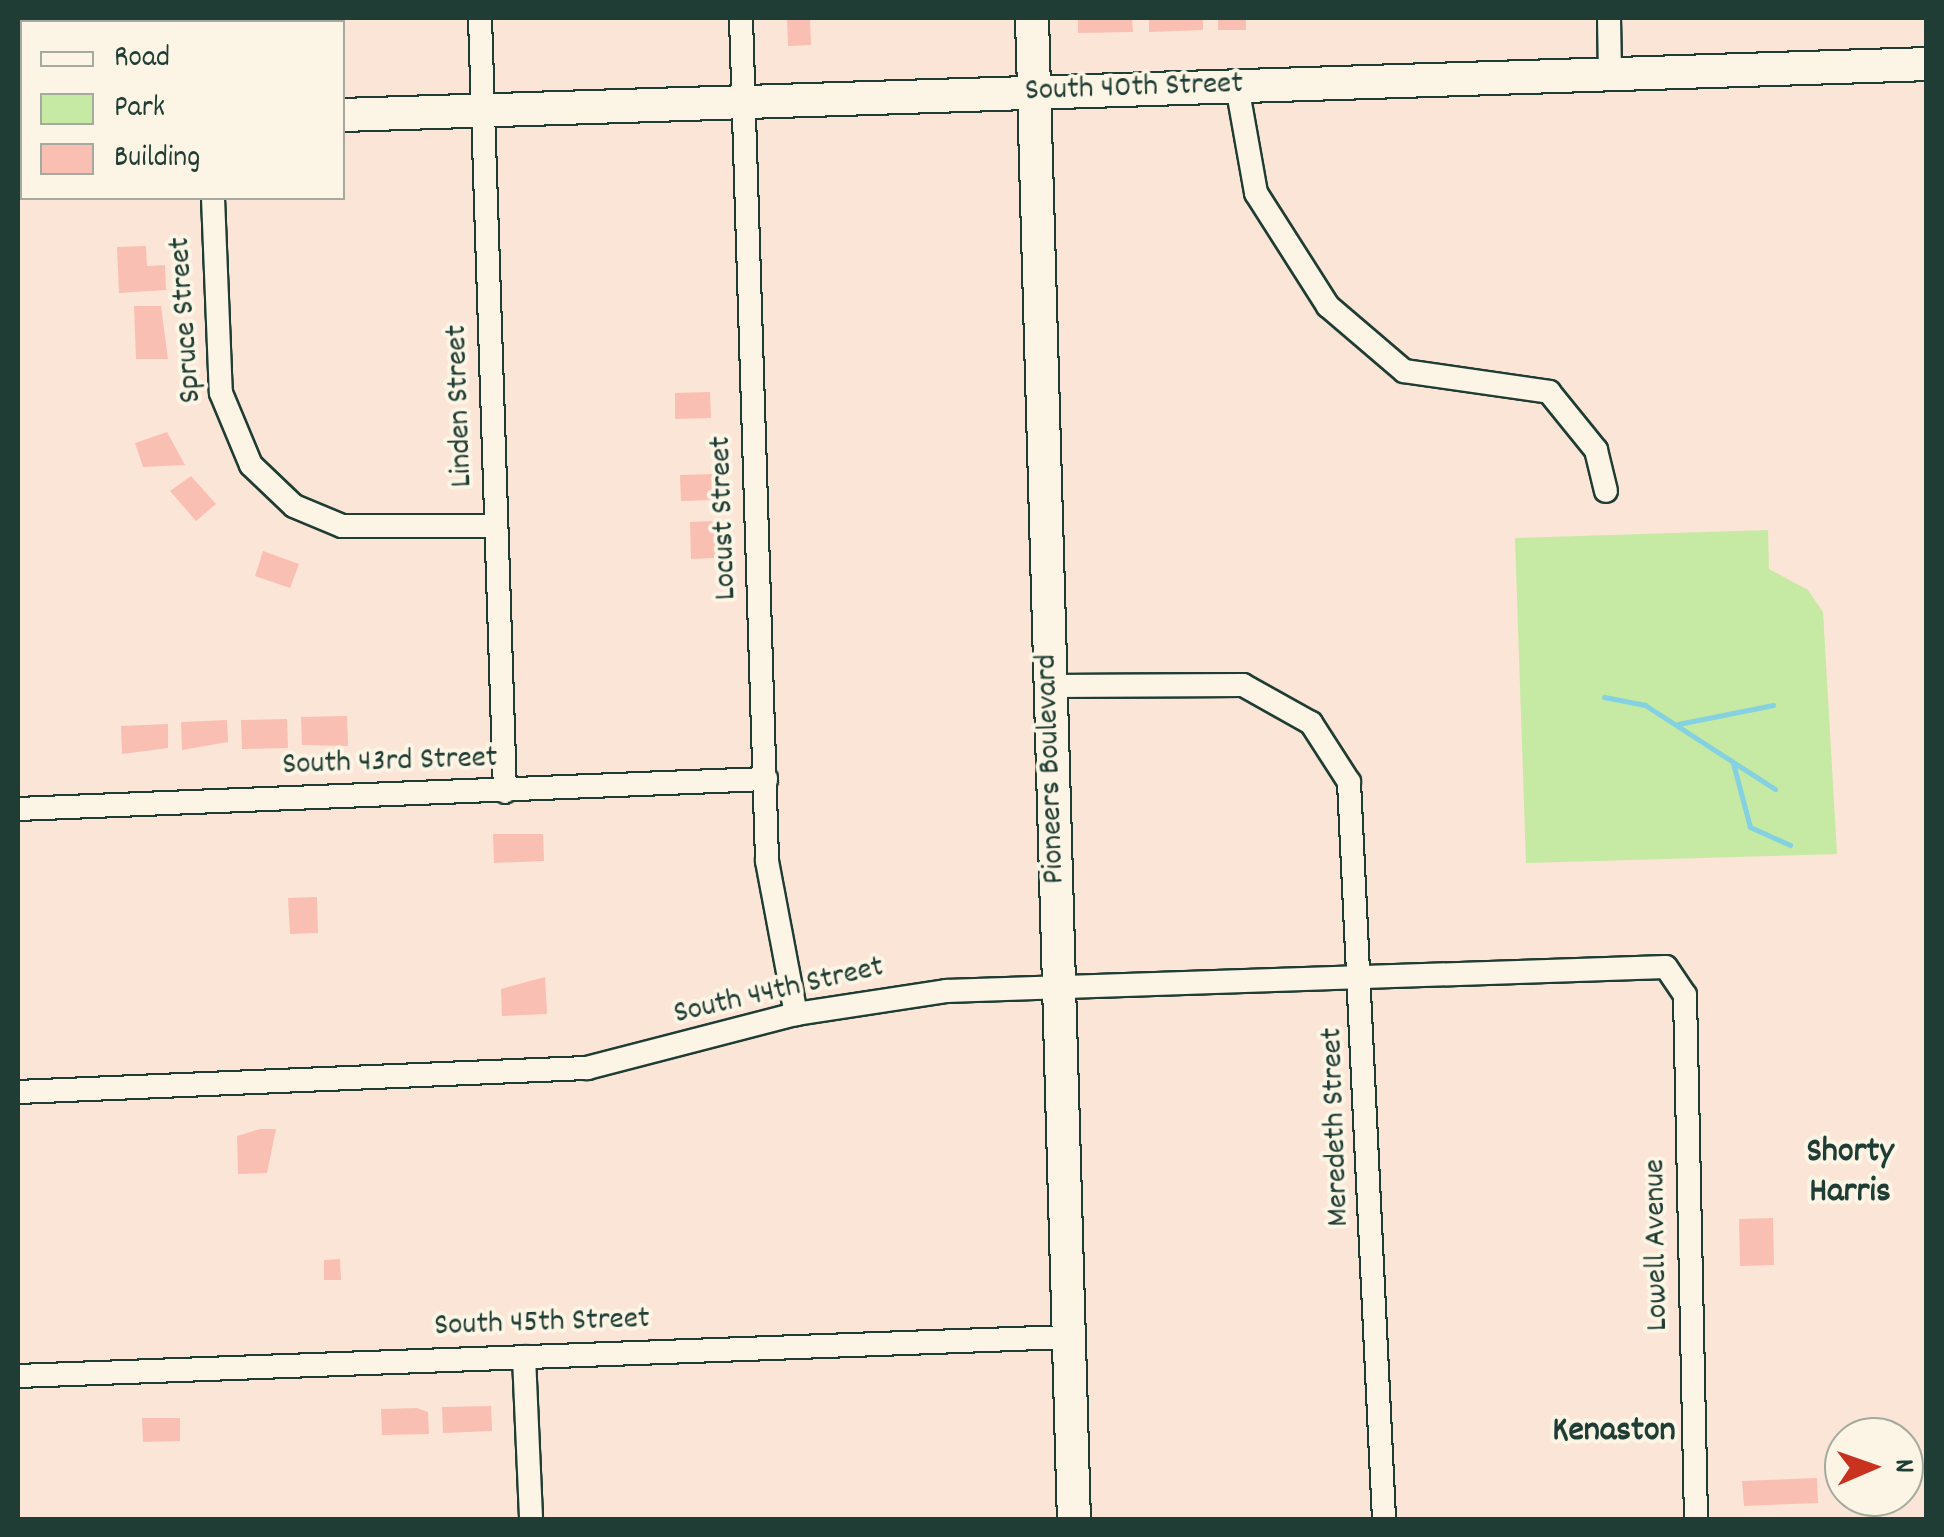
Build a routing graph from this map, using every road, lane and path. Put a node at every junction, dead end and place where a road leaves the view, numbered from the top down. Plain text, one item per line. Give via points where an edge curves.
1 (480, 18) edge
2 (741, 18) edge
3 (1032, 18) edge
4 (1609, 18) edge
5 (1926, 64) edge
6 (1610, 74) junction
7 (1237, 86) junction
8 (1034, 92) junction
9 (744, 102) junction
10 (483, 111) junction
11 (345, 116) edge
12 (213, 200) edge
13 (1606, 491) dead end
14 (496, 526) junction
15 (1050, 686) junction
16 (766, 779) junction
17 (505, 792) junction
18 (18, 809) edge
19 (1676, 972) joint
20 (1363, 978) junction
21 (1058, 986) junction
22 (796, 1014) junction
23 (18, 1092) edge
24 (1069, 1337) junction
25 (524, 1357) junction
26 (18, 1376) edge
27 (532, 1520) edge
28 (1074, 1520) edge
29 (1384, 1520) edge
30 (1696, 1520) edge

1 - 10 street, Linden Street
2 - 9 street, Locust Street
3 - 8 main road, Pioneers Boulevard
4 - 6 street
5 - 6 main road, South 40th Street
6 - 7 main road, South 40th Street
7 - 8 main road, South 40th Street
7 - 13 street via 1256,193 1328,306 1404,371 1549,392 1586,433
8 - 9 main road, South 40th Street
8 - 15 main road, Pioneers Boulevard
9 - 10 main road, South 40th Street
9 - 16 street, Locust Street
10 - 11 main road, South 40th Street
10 - 14 street, Linden Street
12 - 14 street, Spruce Street via 221,393 251,465 294,506 342,526
14 - 17 street, Linden Street
15 - 20 street, Meredeth Street via 1243,685 1294,708 1326,739 1355,804
15 - 21 main road, Pioneers Boulevard
16 - 17 street, South 43rd Street
16 - 22 street, Locust Street via 771,907
17 - 18 street, South 43rd Street
19 - 20 street, South 44th Street
19 - 30 street, Lowell Avenue via 1685,995
20 - 21 street, South 44th Street
20 - 29 street, Meredeth Street
21 - 22 street, South 44th Street via 879,998
21 - 24 main road, Pioneers Boulevard
22 - 23 street, South 44th Street via 587,1068
24 - 25 street, South 45th Street
24 - 28 main road, Pioneers Boulevard
25 - 26 street, South 45th Street
25 - 27 street

